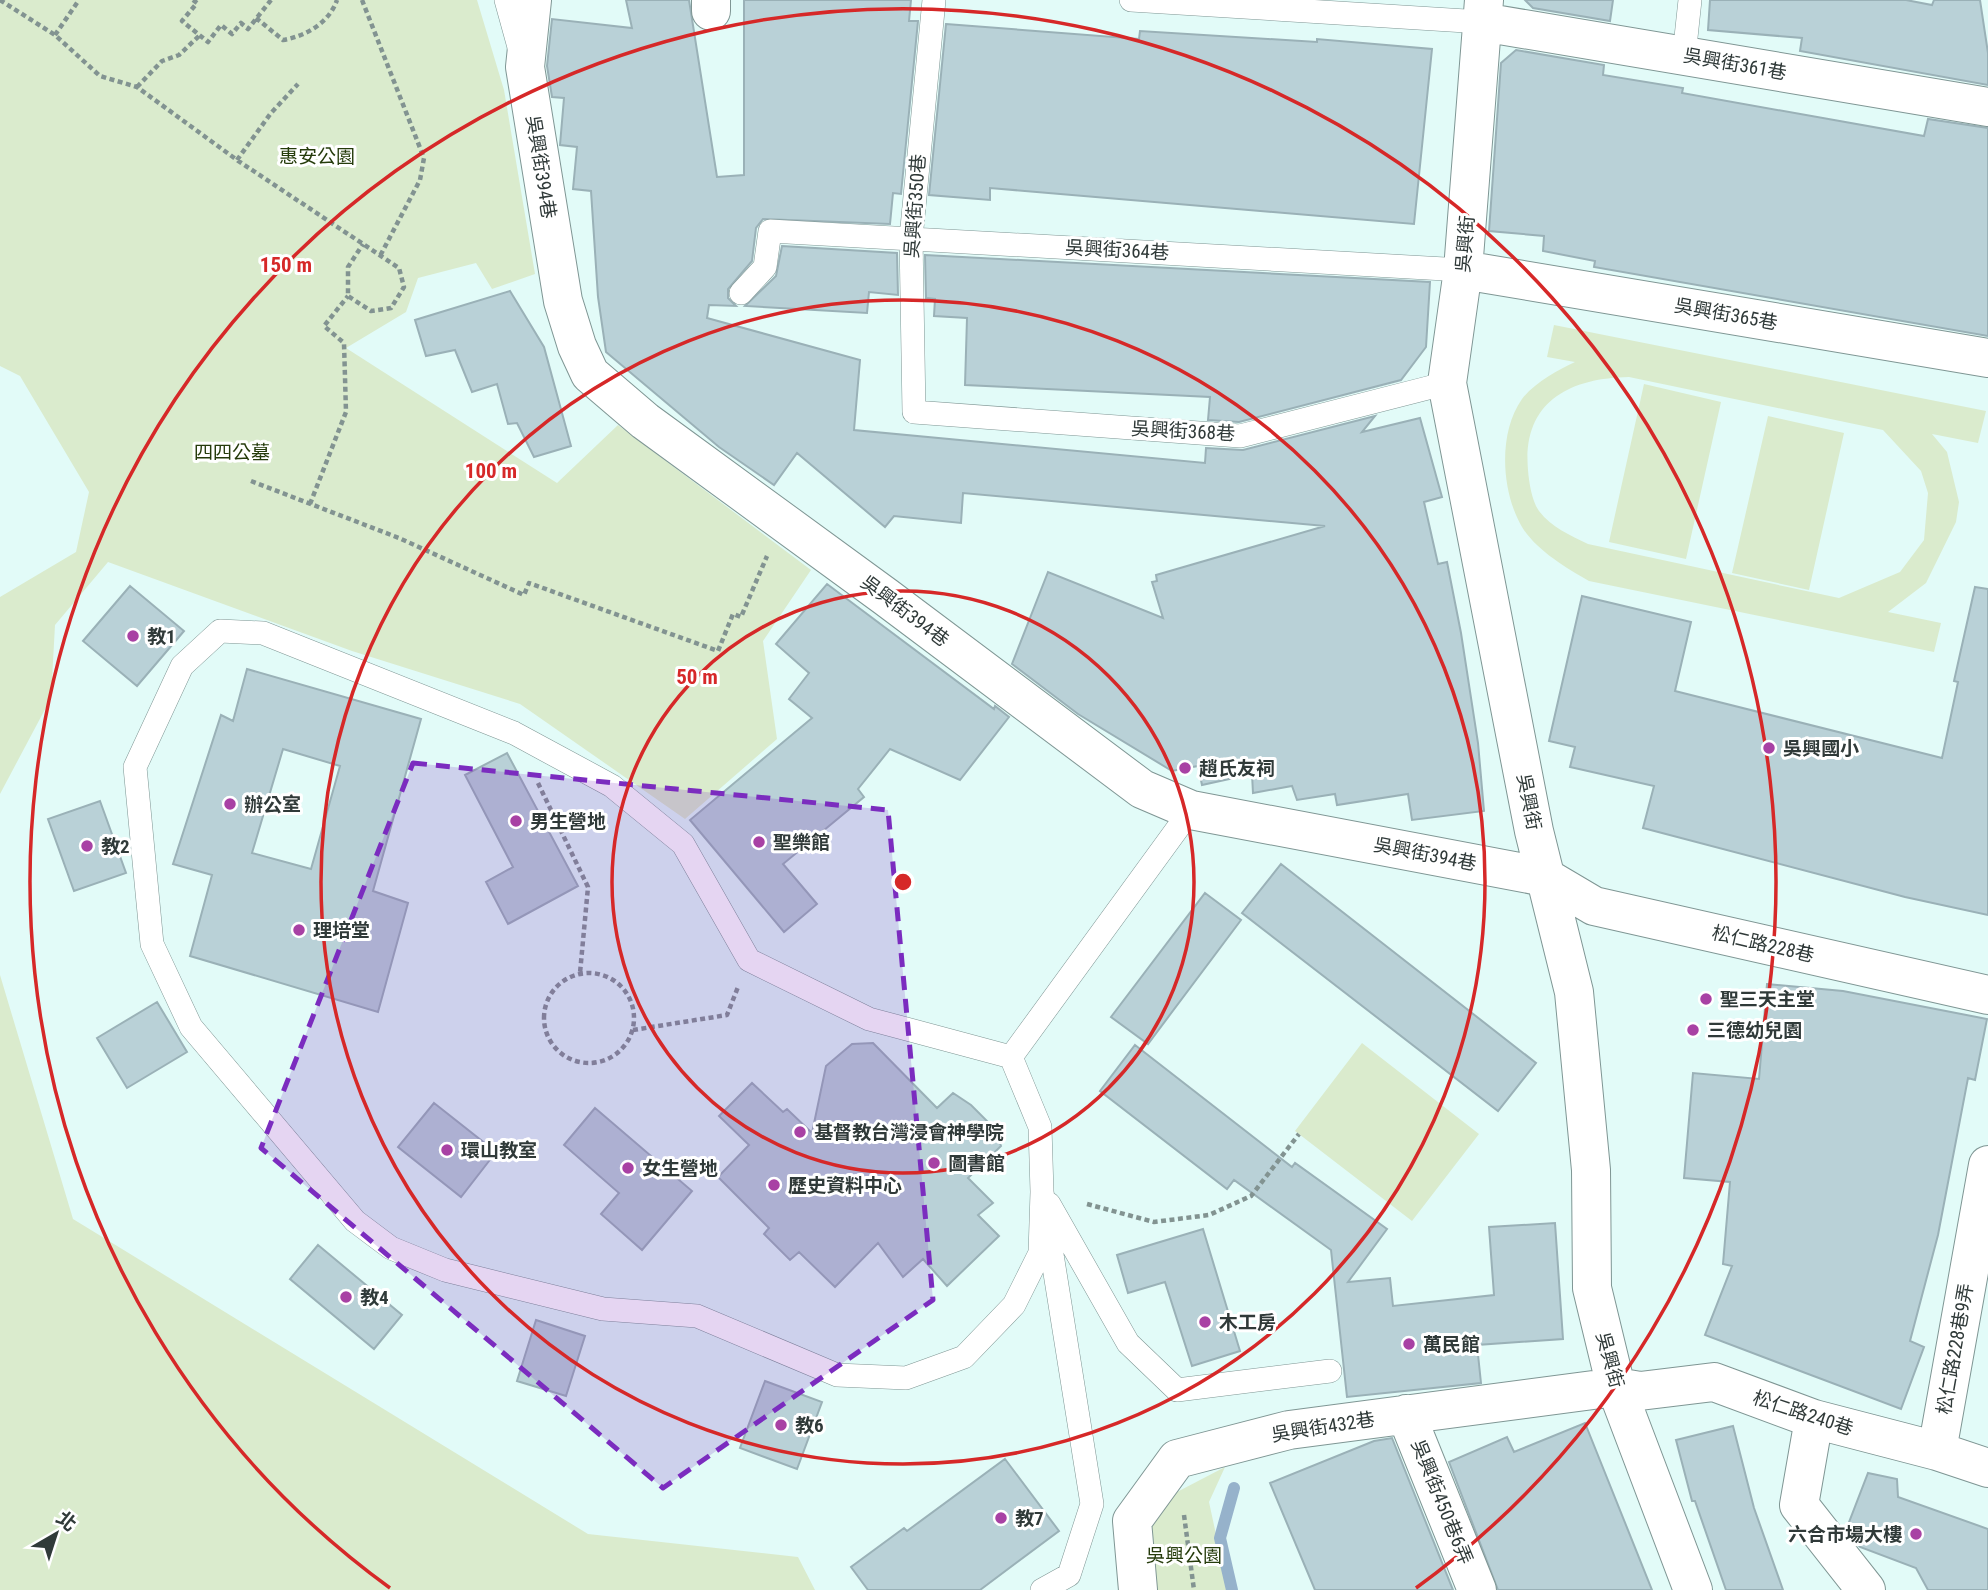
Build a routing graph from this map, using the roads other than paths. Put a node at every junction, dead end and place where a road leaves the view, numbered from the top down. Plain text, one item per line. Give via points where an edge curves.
1 (506, 0) edge
2 (532, 0) edge
3 (934, 0) edge
4 (1130, 0) edge
5 (1690, 0) edge
6 (1483, 11) edge
7 (1684, 56) junction
8 (525, 67) junction
9 (1988, 107) edge
10 (911, 237) junction
11 (1464, 270) junction
12 (741, 293) dead end
13 (1988, 358) edge
14 (1447, 383) junction
15 (914, 412) joint
16 (1191, 810) junction
17 (1545, 877) junction
18 (1988, 995) edge
19 (1011, 1057) junction
20 (1988, 1165) edge
21 (1042, 1192) junction
22 (1330, 1371) dead end
23 (1616, 1387) junction
24 (1406, 1414) junction
25 (1814, 1419) junction
26 (1937, 1451) junction
27 (1988, 1468) edge
28 (1042, 1590) edge
29 (1138, 1590) edge
30 (1477, 1590) edge
31 (1693, 1590) edge
32 (1866, 1590) edge

1 - 8 lane
2 - 8 street, 吳興街394巷
3 - 10 lane, 吳興街350巷
4 - 6 lane
5 - 7 lane
6 - 7 street, 吳興街361巷
6 - 11 street, 吳興街
7 - 9 street, 吳興街361巷
8 - 16 street, 吳興街394巷 via 563,301 590,374 645,421 1142,789
10 - 11 lane, 吳興街364巷
10 - 12 lane, 吳興街364巷 via 770,231 765,267
10 - 15 lane, 吳興街350巷
11 - 13 street, 吳興街365巷
11 - 14 street, 吳興街
14 - 15 lane, 吳興街368巷 via 1240,436
14 - 17 street, 吳興街
16 - 17 street, 吳興街394巷
16 - 19 lane
17 - 18 street, 松仁路228巷 via 1594,906
17 - 23 street, 吳興街 via 1574,992 1591,1170 1592,1288
19 - 21 lane via 1040,1127
19 - 21 lane via 869,1019 749,960 683,844 612,786 514,733 263,633 220,631 182,666 135,767 152,944 191,1027 355,1221 391,1248 445,1270 603,1309 696,1316 836,1375 906,1378 964,1357 1014,1305 1040,1253
20 - 26 street, 松仁路228巷9弄
21 - 22 lane via 1128,1343 1177,1390
21 - 28 lane via 1091,1504 1069,1575
23 - 24 street, 吳興街432巷
23 - 25 street, 松仁路240巷 via 1640,1391 1714,1382
23 - 31 street, 吳興街
24 - 29 street, 吳興街432巷 via 1289,1430 1177,1459 1132,1521
24 - 30 street, 吳興街450巷6弄
25 - 26 street, 松仁路240巷
25 - 32 street via 1800,1506
26 - 27 street, 松仁路240巷

